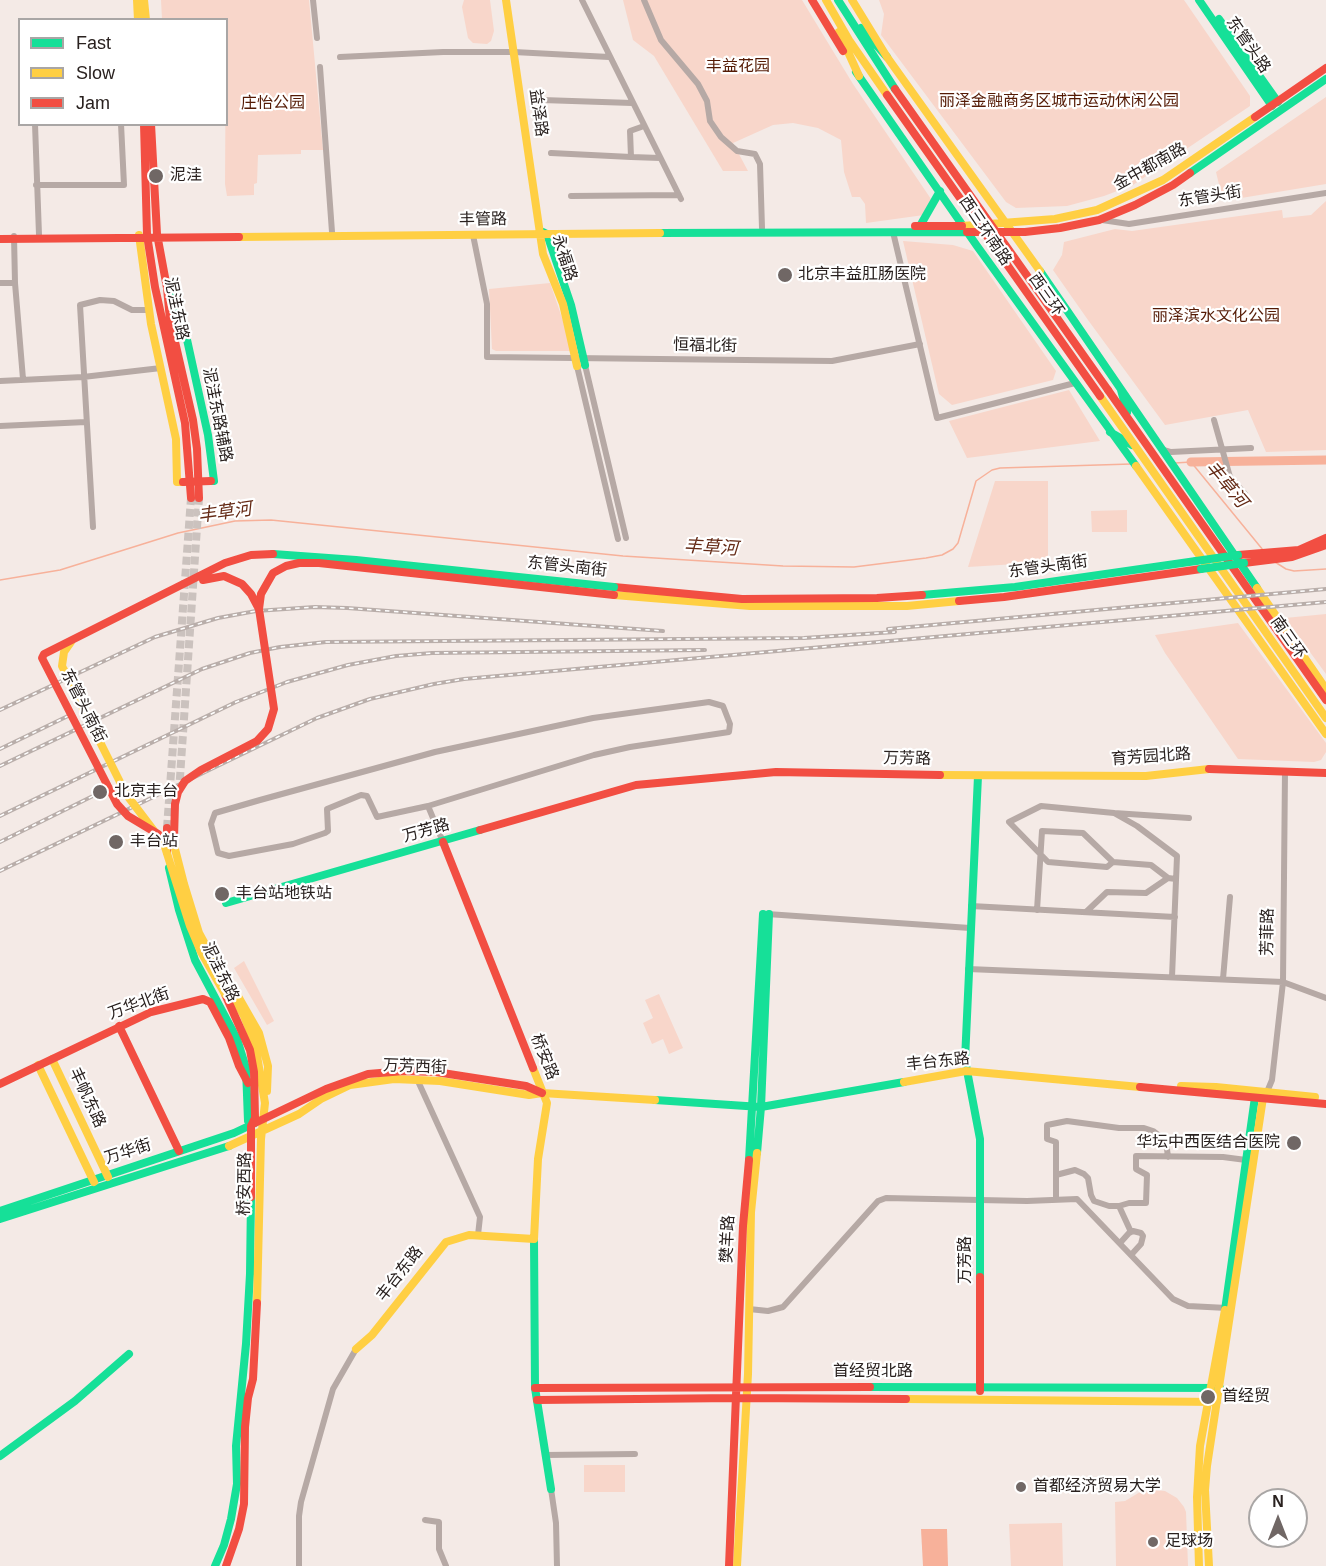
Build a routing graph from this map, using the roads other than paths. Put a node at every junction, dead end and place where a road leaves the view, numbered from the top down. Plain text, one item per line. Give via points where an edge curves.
1 (137, 0) edge
2 (144, 0) edge
3 (313, 0) edge
4 (506, 0) edge
5 (582, 0) edge
6 (644, 0) edge
7 (812, 0) edge
8 (826, 0) edge
9 (854, 0) edge
10 (1198, 0) edge
11 (1205, 0) edge
12 (840, 4) edge
13 (831, 9) junction
14 (138, 18) edge
15 (146, 18) edge
16 (317, 38) dead end
17 (514, 52) junction
18 (340, 57) dead end
19 (609, 57) junction
20 (887, 57) junction
21 (320, 67) dead end
22 (1326, 68) edge
23 (859, 76) junction
24 (1326, 79) edge
25 (891, 92) junction
26 (542, 100) dead end
27 (632, 103) junction
28 (1275, 104) junction
29 (35, 126) edge
30 (121, 126) edge
31 (144, 126) edge
32 (151, 126) edge
33 (644, 126) junction
34 (551, 153) dead end
35 (631, 157) junction
36 (660, 158) junction
37 (36, 185) junction
38 (940, 191) junction
39 (1326, 194) edge
40 (571, 196) dead end
41 (1004, 220) junction
42 (1099, 220) junction
43 (920, 226) junction
44 (963, 226) junction
45 (762, 228) junction
46 (332, 232) junction
47 (893, 232) junction
48 (1013, 232) junction
49 (542, 233) junction
50 (39, 235) junction
51 (473, 235) junction
52 (143, 236) junction
53 (157, 236) junction
54 (0, 237) edge
55 (14, 237) junction
56 (1019, 243) junction
57 (977, 246) junction
58 (0, 283) edge
59 (15, 283) junction
60 (167, 288) junction
61 (146, 310) dead end
62 (920, 344) junction
63 (580, 362) junction
64 (161, 368) junction
65 (83, 377) junction
66 (23, 379) junction
67 (0, 381) edge
68 (1075, 383) junction
69 (1121, 390) junction
70 (1214, 420) dead end
71 (86, 422) junction
72 (1131, 424) junction
73 (0, 426) edge
74 (1110, 432) junction
75 (1135, 446) junction
76 (1251, 448) dead end
77 (1161, 449) junction
78 (1222, 453) junction
79 (1245, 494) dead end
80 (93, 527) dead end
81 (626, 538) dead end
82 (1326, 538) edge
83 (618, 539) dead end
84 (1326, 545) edge
85 (1276, 556) junction
86 (1263, 557) junction
87 (1199, 565) junction
88 (614, 591) junction
89 (168, 593) junction
90 (1256, 603) joint
91 (1245, 604) joint
92 (259, 609) junction
93 (85, 635) junction
94 (1326, 689) edge
95 (1326, 700) edge
96 (1326, 718) edge
97 (1326, 734) edge
98 (1285, 771) junction
99 (1325, 771) edge
100 (978, 776) junction
101 (428, 806) junction
102 (1114, 813) junction
103 (1189, 818) dead end
104 (172, 824) junction
105 (158, 834) junction
106 (443, 842) junction
107 (1041, 855) junction
108 (1113, 862) junction
109 (1168, 878) junction
110 (1176, 879) junction
111 (1230, 897) dead end
112 (226, 903) dead end
113 (971, 906) junction
114 (1037, 910) junction
115 (1086, 912) junction
116 (766, 914) joint
117 (1175, 917) junction
118 (970, 928) junction
119 (968, 969) junction
120 (1172, 977) junction
121 (1223, 979) junction
122 (1283, 982) junction
123 (227, 992) junction
124 (1326, 998) edge
125 (119, 1026) junction
126 (52, 1059) junction
127 (38, 1065) junction
128 (966, 1071) junction
129 (417, 1079) junction
130 (248, 1083) junction
131 (0, 1084) edge
132 (1157, 1088) junction
133 (542, 1093) junction
134 (1261, 1096) junction
135 (1326, 1098) edge
136 (265, 1103) junction
137 (1326, 1104) edge
138 (757, 1107) junction
139 (264, 1120) junction
140 (251, 1131) junction
141 (262, 1131) junction
142 (179, 1151) junction
143 (1168, 1157) junction
144 (1246, 1160) junction
145 (1056, 1175) junction
146 (108, 1179) junction
147 (94, 1183) junction
148 (981, 1200) junction
149 (1056, 1200) junction
150 (1119, 1206) junction
151 (0, 1210) edge
152 (0, 1219) edge
153 (1131, 1232) junction
154 (478, 1235) junction
155 (534, 1239) junction
156 (1120, 1243) junction
157 (1131, 1255) junction
158 (1228, 1308) junction
159 (749, 1309) junction
160 (356, 1349) joint
161 (129, 1354) dead end
162 (743, 1386) junction
163 (535, 1388) junction
164 (980, 1388) junction
165 (1215, 1388) junction
166 (737, 1398) junction
167 (747, 1398) junction
168 (980, 1399) junction
169 (537, 1400) junction
170 (1212, 1402) junction
171 (1205, 1447) junction
172 (634, 1454) dead end
173 (545, 1455) junction
174 (0, 1456) edge
175 (551, 1489) joint
176 (425, 1520) dead end
177 (215, 1566) edge
178 (226, 1566) edge
179 (299, 1566) edge
180 (446, 1566) edge
181 (557, 1566) edge
182 (729, 1566) edge
183 (737, 1566) edge
184 (1199, 1566) edge
185 (1209, 1566) edge

1 - 14 main road
2 - 15 main road
3 - 16 street
4 - 17 main road, 益泽路
5 - 19 street
6 - 45 street via 661,40 698,84 707,101 710,121 721,137 737,151 755,154 760,164
7 - 23 main road, 西三环南路
8 - 13 main road, 西三环
9 - 20 main road, 西三环南路
10 - 28 main road, 东管头路
11 - 28 main road, 东管头路
12 - 20 main road
12 - 25 main road, 西三环
13 - 23 main road
13 - 25 main road, 西三环
17 - 18 street
17 - 19 street
17 - 49 main road, 益泽路
19 - 27 street
20 - 41 main road, 西三环南路
21 - 46 street
22 - 28 main road, 金中都南路
23 - 38 main road, 西三环南路
24 - 42 main road, 金中都南路 via 1173,185
25 - 72 main road, 西三环, bridge
25 - 75 main road, 西三环, bridge
26 - 27 street
27 - 33 street
28 - 41 main road, 金中都南路 via 1192,162 1131,196 1054,219
29 - 37 street
30 - 37 street via 124,185
31 - 52 main road, 泥洼东路
32 - 53 main road, 泥洼东路
33 - 35 street via 630,131
33 - 36 street
34 - 35 street
35 - 36 street
36 - 40 street via 680,197
37 - 50 street
38 - 43 main road
38 - 44 main road, 西三环南路
39 - 42 street, 东管头街 via 1129,224
41 - 44 main road, 金中都南路
41 - 48 main road, 西三环南路
42 - 48 main road, 金中都南路
43 - 44 main road, 丰管路
43 - 45 main road, 丰管路
44 - 47 main road, 丰管路
44 - 48 main road, 金中都南路
44 - 57 main road, 西三环南路
45 - 49 main road, 丰管路
46 - 49 main road, 丰管路
46 - 53 main road, 丰管路
47 - 49 main road, 丰管路
47 - 62 street
48 - 56 main road, 西三环南路
49 - 51 main road, 丰管路
49 - 63 main road, 永福路 via 543,254
50 - 52 main road, 丰管路
50 - 55 main road, 丰管路
51 - 53 main road, 丰管路
51 - 63 street, 恒福北街 via 487,304 487,357
52 - 53 main road, 丰管路
52 - 55 main road, 丰管路
52 - 60 main road, 泥洼东路 via 185,423 195,498 197,449
52 - 64 main road, 泥洼东路辅路 via 150,317
53 - 60 main road, 泥洼东路
54 - 55 main road, 丰管路
55 - 59 street
56 - 57 main road
56 - 69 main road, 西三环南路
57 - 68 main road, 西三环南路
58 - 59 street
59 - 66 street
60 - 64 main road, 泥洼东路辅路, bridge via 184,327 214,481 177,482 176,439
61 - 65 street via 132,310 114,301 80,304
62 - 63 street, 恒福北街 via 832,361
62 - 68 street via 937,418
63 - 81 street, 永福路
63 - 83 street, 永福路
64 - 65 street
65 - 66 street
65 - 71 street
66 - 67 street
68 - 74 main road, 西三环南路
69 - 72 main road
69 - 77 main road, 西三环南路
70 - 78 street
71 - 73 street
71 - 80 street
72 - 90 main road, 西三环
74 - 75 main road
74 - 97 main road, 西三环南路
75 - 91 main road, 西三环
76 - 78 street
77 - 78 street
77 - 94 main road, 西三环南路
78 - 79 street via 1230,477
82 - 85 main road, 东管头南街
84 - 85 main road, 东管头南街 via 1304,554
85 - 86 main road, 东管头南街
86 - 87 main road, 东管头南街, bridge via 1244,563
86 - 87 main road, 东管头南街, bridge via 1238,555
87 - 88 main road, 东管头南街 via 1004,597 907,606 750,606
88 - 89 main road, 东管头南街, bridge via 356,560 271,554 225,563
88 - 92 main road, 东管头南街, bridge via 298,563 273,573 261,594
89 - 92 main road, bridge via 210,577 224,576 242,584
89 - 93 main road, 东管头南街, bridge
90 - 95 main road, 南三环
91 - 96 main road, 南三环
92 - 104 main road, bridge via 274,695 268,729 257,741 185,781 178,792
93 - 105 main road, bridge via 71,642 64,652 62,666 126,794
93 - 105 main road, 东管头南街, bridge via 42,658 117,804 128,816
98 - 99 main road, 育芳园北路
98 - 100 main road, 育芳园北路 via 1203,769 1146,776
98 - 122 street, 芳菲路
100 - 106 main road, 万芳路 via 776,772 636,786
100 - 113 main road, 万芳路
101 - 101 street via 594,755 729,732 730,724 723,705 709,702 593,718 435,752 260,800 215,813 211,824 218,853 229,856 292,844 325,833 327,809 362,795 368,796 377,817
101 - 106 street
102 - 103 street
102 - 107 street via 1041,806 1009,822
102 - 110 street via 1178,856
104 - 123 main road, 桥安西路, bridge via 195,919
104 - 130 main road, 泥洼东路 via 169,872 179,910 195,960 237,1039
104 - 136 main road, 泥洼东路 via 177,858 199,933 254,1021 263,1046 268,1077
105 - 123 main road, bridge via 201,952
106 - 112 main road, 万芳路
106 - 133 main road, 桥安路
107 - 108 street via 1048,862 1107,867
107 - 108 street via 1042,831 1083,833
107 - 114 street
108 - 109 street via 1151,865
109 - 110 street
109 - 115 street via 1146,893 1107,892
110 - 117 street
111 - 121 street
113 - 114 street
113 - 118 main road, 万芳路
114 - 115 street
115 - 117 street
116 - 118 street
116 - 138 main road, 樊羊路
117 - 120 street
118 - 119 main road, 万芳路
119 - 120 street
119 - 128 main road, 万芳路
120 - 121 street
121 - 122 street
122 - 124 street
122 - 134 street, 芳菲路 via 1272,1080
123 - 136 main road, 桥安西路 via 244,1016 255,1044
123 - 140 main road, 桥安西路 via 252,1062 255,1118
125 - 126 main road, 万华北街
125 - 130 main road, 万华北街 via 151,1012 203,999 210,1002
125 - 142 main road
126 - 127 main road, 万华北街
126 - 146 main road, 丰帆东路
127 - 131 main road, 万华北街
127 - 147 main road, 丰帆东路
128 - 132 main road, 丰台东路
128 - 138 main road, 丰台东路
128 - 148 main road, 万芳路 via 980,1130
129 - 133 main road, 万芳西街 via 529,1095
129 - 141 main road, 万芳西街 via 394,1078 350,1085
129 - 154 street via 480,1218
130 - 140 main road, 泥洼东路
132 - 134 main road, 丰台东路
132 - 134 main road, 丰台东路 via 1197,1086
133 - 138 main road, 万芳西街
133 - 139 main road, 万芳西街 via 526,1086 436,1072 385,1072 343,1081
133 - 155 main road, 桥安路 via 547,1108 538,1159
134 - 135 main road, 丰台东路
134 - 137 main road, 丰台东路
134 - 144 main road, 芳菲路
134 - 158 main road, 芳菲路
136 - 139 main road, 桥安西路
138 - 159 main road, 樊羊路
138 - 162 main road, 樊羊路 via 743,1226
139 - 140 main road, 万华街
139 - 141 main road, 桥安西路
140 - 141 main road, 万华街
140 - 142 main road, 万华街
140 - 146 main road, 万华街 via 234,1144
140 - 177 main road, 桥安西路 via 250,1274 236,1446 237,1484 231,1519
141 - 178 main road, 桥安西路 via 253,1379 244,1426 244,1504
142 - 146 main road, 万华街
143 - 144 street via 1223,1156
143 - 145 street via 1166,1141 1154,1131 1067,1121 1047,1125 1047,1139 1056,1142
143 - 150 street via 1136,1156 1136,1169 1147,1175 1146,1203
144 - 158 main road, 芳菲路
145 - 149 street
145 - 150 street via 1075,1170 1084,1174 1094,1201
146 - 147 main road, 万华街
147 - 151 main road, 万华街
147 - 152 main road, 万华街
148 - 149 street
148 - 159 street via 878,1201 783,1307 768,1311
148 - 164 main road, 万芳路
149 - 156 street via 1077,1199
150 - 153 street
153 - 156 street
153 - 157 street via 1141,1233 1143,1239
154 - 155 main road
154 - 160 main road, 丰台东路 via 454,1238 440,1247 372,1335
155 - 163 main road, 桥安路
156 - 157 street
157 - 158 street via 1173,1299 1188,1306
158 - 165 main road, 芳菲路
159 - 162 main road, 樊羊路
160 - 179 street via 333,1389 302,1502
161 - 174 main road via 75,1401
162 - 163 main road, 首经贸北路
162 - 164 main road, 首经贸北路
162 - 166 main road, 樊羊路
162 - 167 main road, 樊羊路
163 - 169 main road, 桥安路
164 - 165 main road, 首经贸北路
164 - 168 main road, 万芳路
165 - 170 main road, 芳菲路
166 - 167 main road, 首经贸北路
166 - 169 main road, 首经贸北路
166 - 182 main road, 樊羊路
167 - 168 main road, 首经贸北路
167 - 183 main road, 樊羊路
168 - 170 main road, 首经贸北路
169 - 173 main road, 桥安路
170 - 171 main road, 芳菲路
171 - 184 main road via 1197,1497
171 - 185 main road
172 - 173 street
173 - 175 main road, 桥安路
175 - 181 street
176 - 180 street via 439,1522 439,1549

